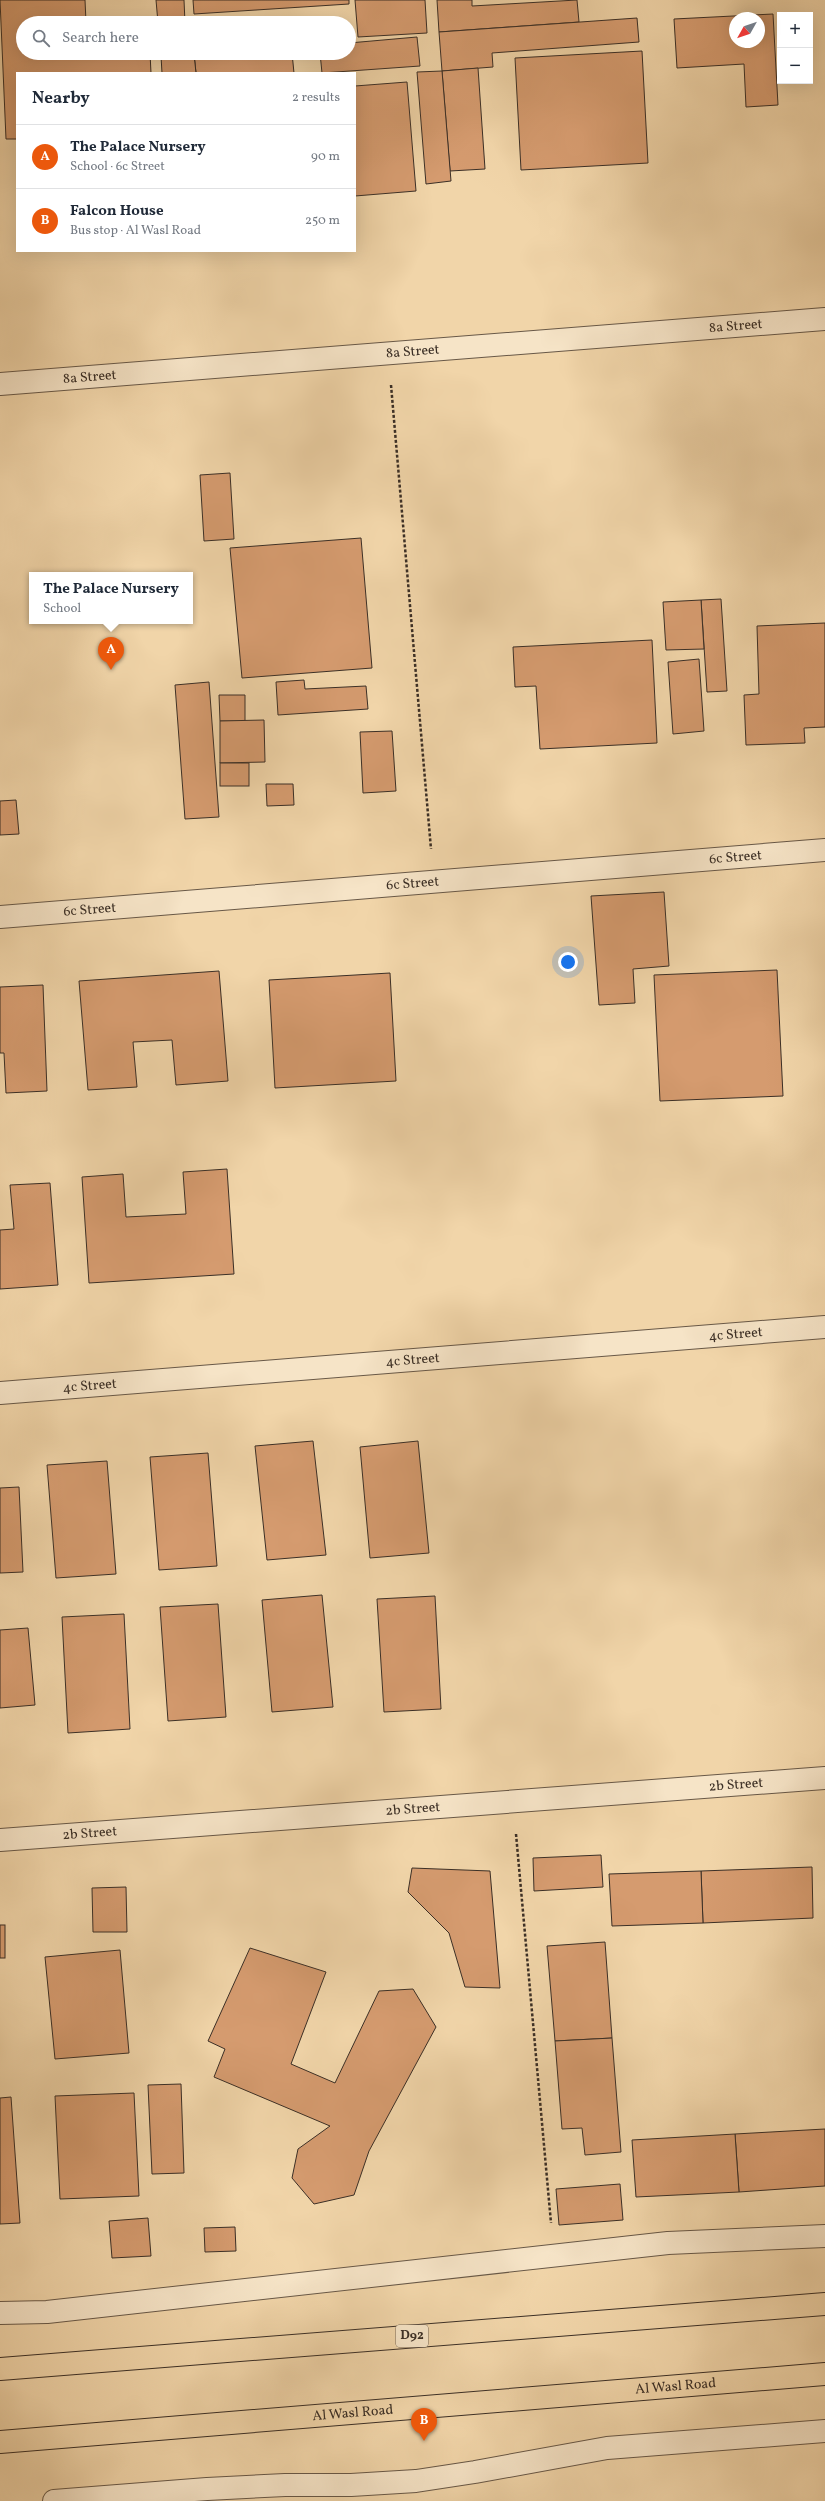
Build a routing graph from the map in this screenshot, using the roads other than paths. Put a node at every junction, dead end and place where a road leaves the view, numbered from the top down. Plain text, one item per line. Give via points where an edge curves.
1 (825, 319) edge
2 (0, 384) edge
3 (825, 850) edge
4 (0, 916) edge
5 (825, 1328) edge
6 (0, 1393) edge
7 (825, 1778) edge
8 (0, 1840) edge
9 (825, 2236) edge
10 (825, 2304) edge
11 (0, 2313) edge
12 (0, 2369) edge
13 (825, 2374) edge
14 (825, 2431) edge
15 (0, 2442) edge
16 (314, 2493) edge
17 (125, 2498) edge
18 (54, 2501) edge

1 - 2 street, 8a Street
3 - 4 street, 6c Street
5 - 6 street, 4c Street
7 - 8 street, 2b Street
9 - 11 street via 668,2243 47,2312
10 - 12 main road, D92
13 - 15 main road, Al Wasl Road
14 - 16 street via 607,2448 475,2472 416,2481 351,2485
16 - 17 street via 285,2484
17 - 18 street

